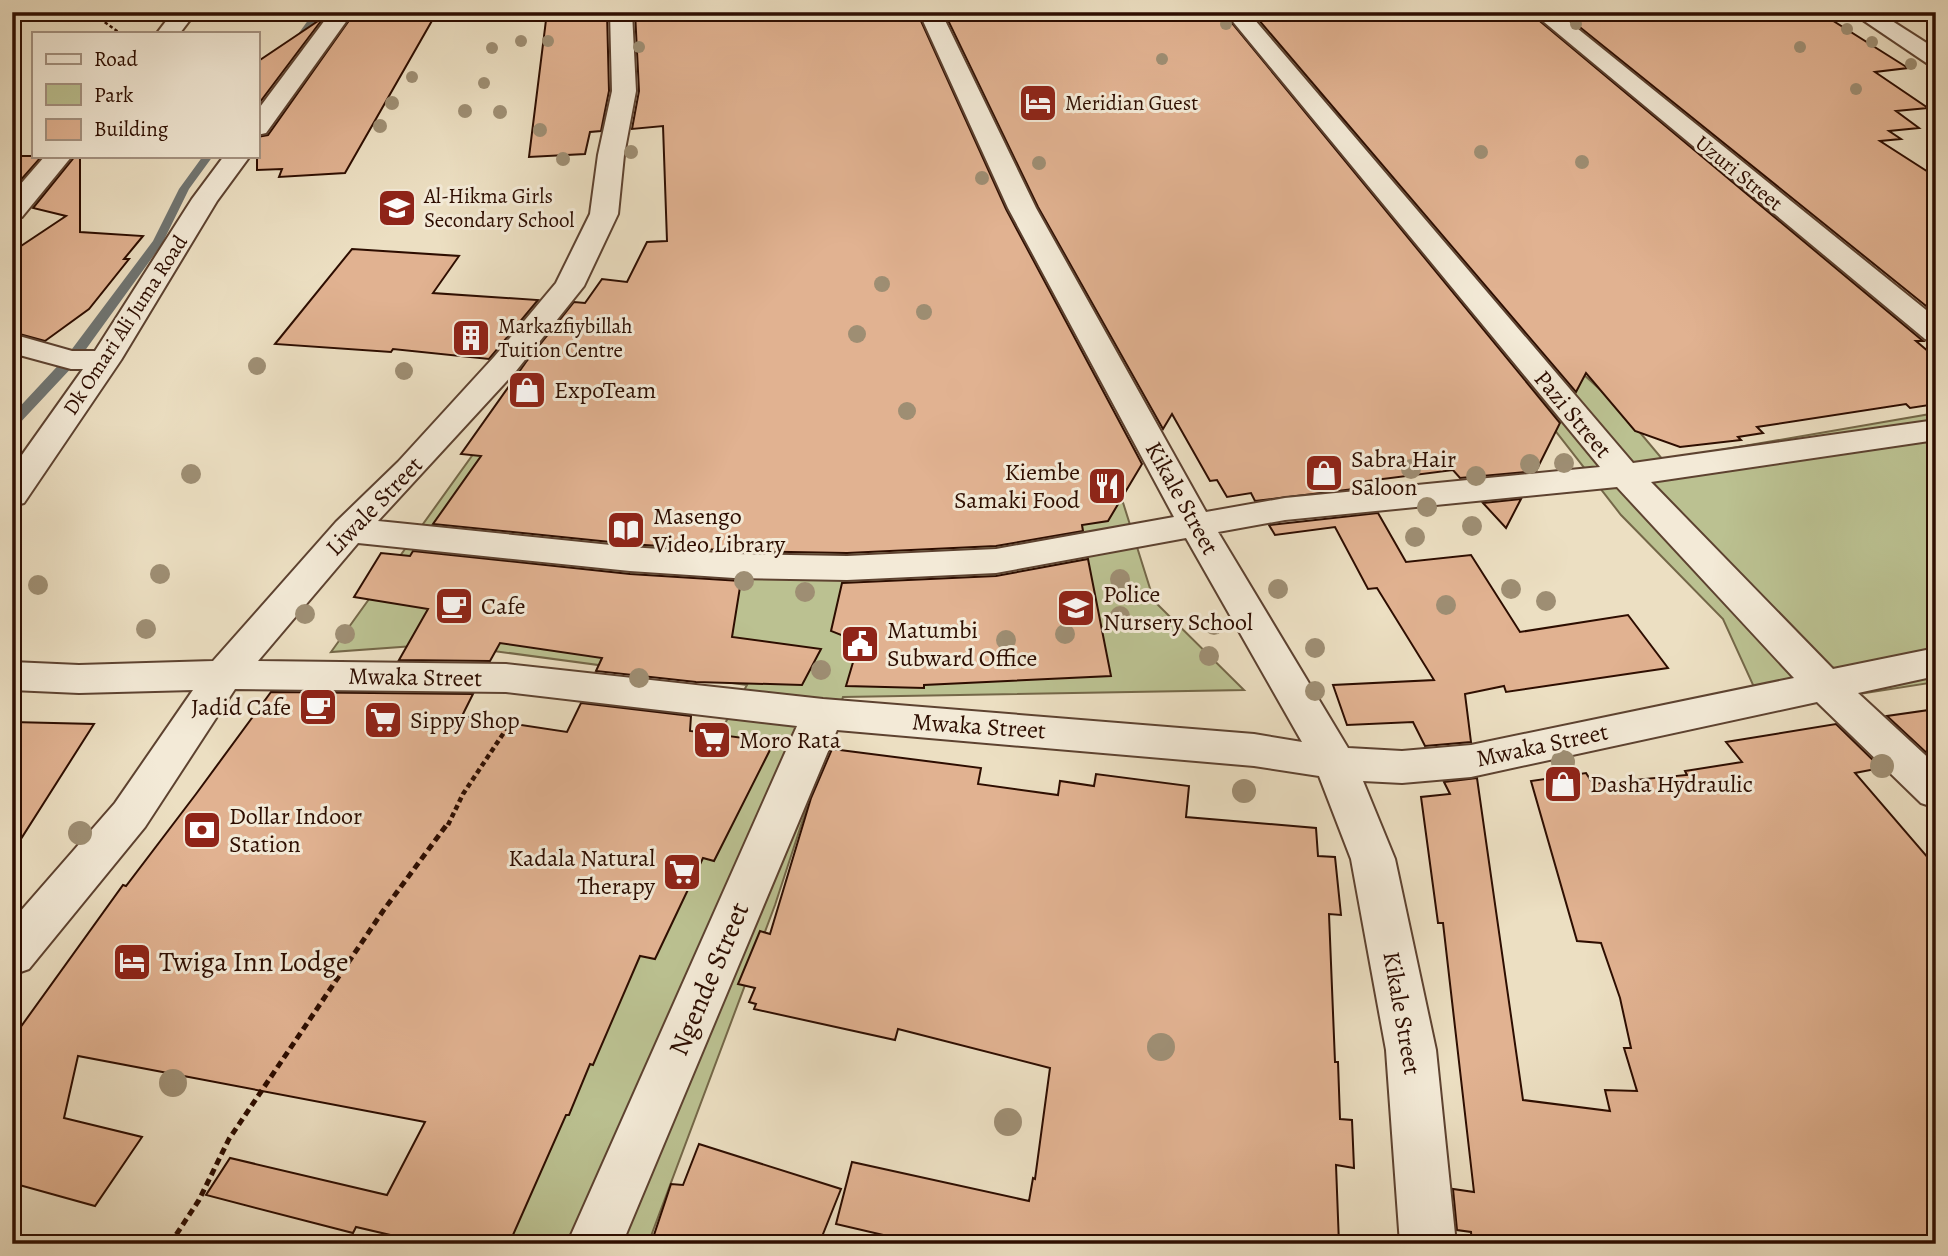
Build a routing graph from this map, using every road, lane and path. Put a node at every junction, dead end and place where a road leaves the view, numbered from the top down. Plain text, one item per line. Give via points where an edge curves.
1 (90, 12) edge
2 (185, 12) edge
3 (342, 12) edge
4 (621, 12) edge
5 (930, 12) edge
6 (1236, 12) edge
7 (1543, 12) edge
8 (1862, 12) edge
9 (119, 32) edge
10 (169, 32) edge
11 (1936, 59) edge
12 (259, 125) edge
13 (57, 158) edge
14 (236, 158) edge
15 (12, 211) edge
16 (1936, 333) edge
17 (12, 344) edge
18 (105, 360) junction
19 (1936, 430) edge
20 (1625, 475) junction
21 (12, 495) edge
22 (1196, 525) junction
23 (349, 530) junction
24 (1936, 662) edge
25 (224, 675) junction
26 (12, 676) edge
27 (506, 678) junction
28 (1824, 685) junction
29 (823, 714) junction
30 (1335, 763) junction
31 (1936, 791) edge
32 (12, 955) edge
33 (170, 1244) edge
34 (594, 1244) edge
35 (1428, 1244) edge

1 - 9 path
2 - 10 street
3 - 12 street
4 - 23 street, Liwale Street via 624,91 604,214 569,286 411,469
5 - 22 street, Kikale Street via 1022,208
6 - 20 street, Pazi Street
7 - 16 street, Uzuri Street
8 - 11 street
13 - 15 street
14 - 18 street, Dk Omari Ali Juma Road
17 - 18 street via 71,360
18 - 21 street, Dk Omari Ali Juma Road
19 - 20 street
20 - 22 street via 1396,496
20 - 28 street, Pazi Street
22 - 23 street via 996,561 847,568 630,559
22 - 30 street, Kikale Street
23 - 25 street, Liwale Street
24 - 28 street, Mwaka Street
25 - 26 street, Mwaka Street
25 - 27 street, Mwaka Street
25 - 32 street, Liwale Street via 130,814
27 - 29 street, Mwaka Street
27 - 33 path via 511,722 444,830 383,911 229,1139 199,1200
28 - 30 street, Mwaka Street via 1471,761 1402,766
28 - 31 street, Pazi Street
29 - 30 street, Mwaka Street via 1203,745
29 - 34 street, Ngende Street
30 - 35 street, Kikale Street via 1373,859 1406,1023

